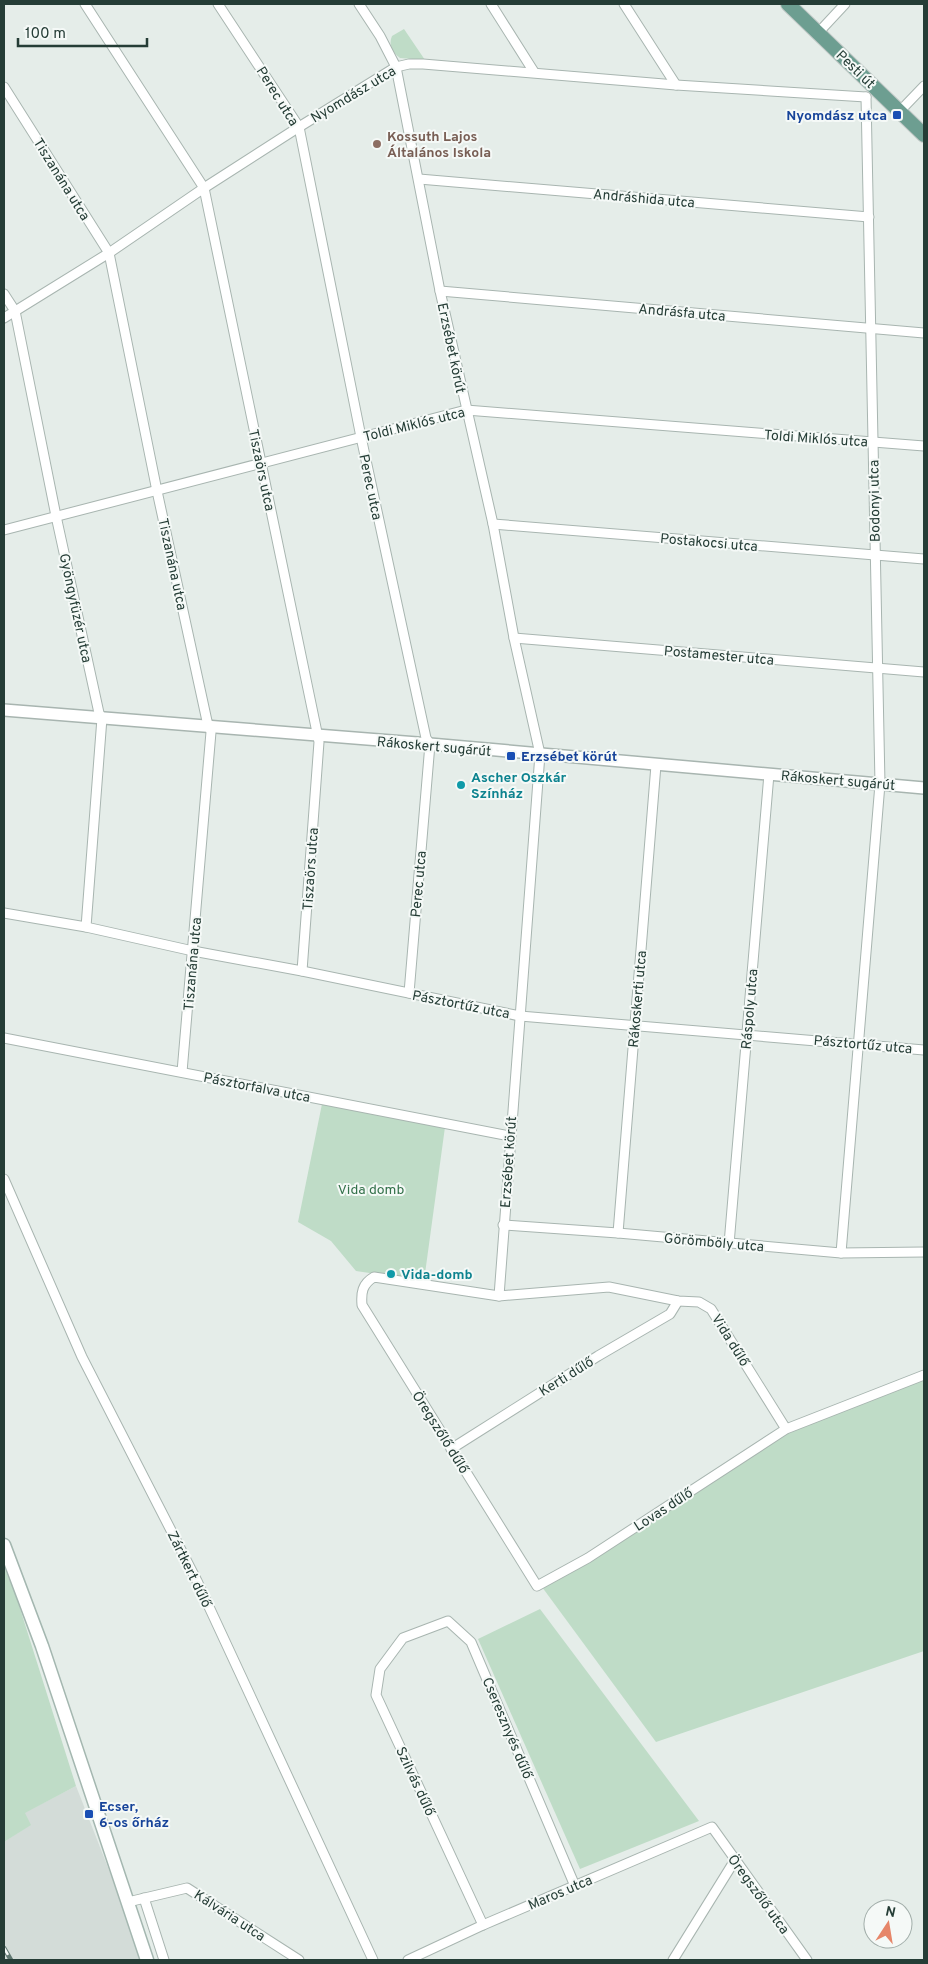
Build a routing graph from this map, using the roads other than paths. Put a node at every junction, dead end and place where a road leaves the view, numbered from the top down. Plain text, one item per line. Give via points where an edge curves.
1 (85, 4) edge
2 (218, 4) edge
3 (359, 4) edge
4 (491, 4) edge
5 (624, 4) edge
6 (788, 4) edge
7 (846, 4) edge
8 (818, 33) junction
9 (396, 67) junction
10 (534, 72) junction
11 (676, 85) junction
12 (924, 86) edge
13 (4, 87) edge
14 (870, 92) junction
15 (900, 112) junction
16 (299, 127) junction
17 (924, 135) edge
18 (419, 179) junction
19 (204, 188) junction
20 (869, 217) junction
21 (109, 253) junction
22 (440, 291) junction
23 (4, 294) edge
24 (15, 311) junction
25 (4, 318) edge
26 (871, 328) junction
27 (924, 333) edge
28 (466, 410) junction
29 (360, 437) junction
30 (874, 442) junction
31 (924, 446) edge
32 (260, 463) junction
33 (157, 491) junction
34 (56, 516) junction
35 (493, 524) junction
36 (4, 530) edge
37 (875, 555) junction
38 (924, 559) edge
39 (514, 638) junction
40 (877, 668) junction
41 (924, 672) edge
42 (4, 710) edge
43 (102, 718) junction
44 (210, 727) junction
45 (318, 736) junction
46 (430, 744) junction
47 (540, 754) junction
48 (656, 765) junction
49 (769, 774) junction
50 (880, 784) junction
51 (924, 788) edge
52 (4, 913) edge
53 (86, 927) junction
54 (193, 951) junction
55 (302, 971) junction
56 (409, 993) junction
57 (520, 1016) junction
58 (634, 1025) junction
59 (747, 1034) junction
60 (4, 1038) edge
61 (858, 1044) junction
62 (924, 1050) edge
63 (182, 1072) junction
64 (510, 1136) junction
65 (4, 1179) edge
66 (503, 1225) junction
67 (618, 1233) junction
68 (729, 1244) junction
69 (924, 1252) edge
70 (841, 1253) junction
71 (374, 1277) joint
72 (499, 1296) junction
73 (678, 1301) junction
74 (924, 1375) edge
75 (786, 1429) junction
76 (451, 1449) junction
77 (4, 1545) edge
78 (537, 1586) joint
79 (403, 1638) joint
80 (712, 1827) joint
81 (735, 1860) junction
82 (575, 1886) junction
83 (144, 1898) junction
84 (128, 1902) junction
85 (483, 1925) junction
86 (147, 1960) edge
87 (164, 1960) edge
88 (299, 1960) edge
89 (373, 1960) edge
90 (408, 1960) edge
91 (673, 1960) edge
92 (807, 1960) edge

1 - 19 street, Tiszaörs utca
2 - 16 street, Perec utca
3 - 9 street, Erzsébet körút
4 - 10 street
5 - 11 street
6 - 8 main road, Pesti út
7 - 8 street
8 - 14 main road, Pesti út
9 - 10 street, Nyomdász utca via 423,64
9 - 16 street, Nyomdász utca
9 - 18 street, Erzsébet körút
10 - 11 street, Nyomdász utca
11 - 14 street, Nyomdász utca
12 - 15 street
13 - 21 street, Tiszanána utca
14 - 15 main road, Pesti út
14 - 20 street, Bodonyi utca
15 - 17 main road, Pesti út
16 - 19 street, Nyomdász utca
16 - 29 street, Perec utca
18 - 20 street, Andráshida utca
18 - 22 street, Erzsébet körút
19 - 21 street, Nyomdász utca
19 - 32 street, Tiszaörs utca
20 - 26 street, Bodonyi utca
21 - 24 street, Nyomdász utca
21 - 33 street, Tiszanána utca
22 - 26 street, Andrásfa utca
22 - 28 street, Erzsébet körút
23 - 24 street, Gyöngyfüzér utca
24 - 25 street, Nyomdász utca
24 - 34 street, Gyöngyfüzér utca
26 - 27 street, Andrásfa utca
26 - 30 street, Bodonyi utca
28 - 29 street, Toldi Miklós utca
28 - 30 street, Toldi Miklós utca
28 - 35 street, Erzsébet körút
29 - 32 street, Toldi Miklós utca
29 - 46 street, Perec utca via 426,738
30 - 31 street, Toldi Miklós utca
30 - 37 street, Bodonyi utca
32 - 33 street, Toldi Miklós utca
32 - 45 street, Tiszaörs utca
33 - 34 street, Toldi Miklós utca
33 - 44 street, Tiszanána utca
34 - 36 street, Toldi Miklós utca
34 - 43 street, Gyöngyfüzér utca
35 - 37 street, Postakocsi utca
35 - 39 street, Erzsébet körút
37 - 38 street, Postakocsi utca
37 - 40 street, Bodonyi utca
39 - 40 street, Postamester utca
39 - 47 street, Erzsébet körút
40 - 41 street, Postamester utca
40 - 50 street, Bodonyi utca
42 - 43 street, Rákoskert sugárút
43 - 44 street, Rákoskert sugárút
43 - 53 street, Gyöngyfüzér utca
44 - 45 street, Rákoskert sugárút
44 - 54 street, Tiszanána utca
45 - 46 street, Rákoskert sugárút
45 - 55 street, Tiszaörs utca
46 - 47 street, Rákoskert sugárút
46 - 56 street, Perec utca
47 - 48 street, Rákoskert sugárút
47 - 57 street, Erzsébet körút
48 - 49 street, Rákoskert sugárút
48 - 58 street, Rákoskerti utca
49 - 50 street, Rákoskert sugárút
49 - 59 street, Ráspoly utca
50 - 51 street, Rákoskert sugárút
50 - 61 street, Bodonyi utca
52 - 53 street, Pásztortűz utca
53 - 54 street, Pásztortűz utca
54 - 55 street, Pásztortűz utca
54 - 63 street, Tiszanána utca
55 - 56 street, Pásztortűz utca
56 - 57 street, Pásztortűz utca
57 - 58 street, Pásztortűz utca
57 - 64 street, Erzsébet körút
58 - 59 street, Pásztortűz utca
58 - 67 street, Rákoskerti utca
59 - 61 street, Pásztortűz utca
59 - 68 street, Ráspoly utca
60 - 63 street, Pásztorfalva utca
61 - 62 street, Pásztortűz utca
61 - 70 street, Bodonyi utca
63 - 64 street, Pásztorfalva utca
64 - 66 street, Erzsébet körút
65 - 89 street, Zártkert dűlő via 82,1357 197,1581
66 - 67 street, Görömböly utca
66 - 72 street, Erzsébet körút
67 - 68 street, Görömböly utca
68 - 70 street, Görömböly utca
69 - 70 street, Görömböly utca
71 - 72 street, Vida dűlő
71 - 76 street, Öregszőlő dűlő via 363,1287 362,1305
72 - 73 street, Vida dűlő via 609,1287
73 - 75 street, Vida dűlő via 699,1302 711,1309
73 - 76 street, Kerti dűlő via 670,1314
74 - 75 street
75 - 78 street, Lovas dűlő via 588,1558
76 - 78 street, Öregszőlő dűlő
77 - 84 main road via 42,1646
79 - 82 street, Cseresznyés dűlő via 448,1622 471,1642
79 - 85 street, Szilvás dűlő via 380,1668 376,1695
80 - 81 street, Öregszőlő utca
80 - 82 street, Maros utca
81 - 91 street
81 - 92 street, Öregszőlő utca
82 - 85 street, Maros utca
83 - 84 street, Kálvária utca
83 - 87 street
83 - 88 street, Kálvária utca via 187,1888
84 - 86 main road
85 - 90 street, Maros utca

